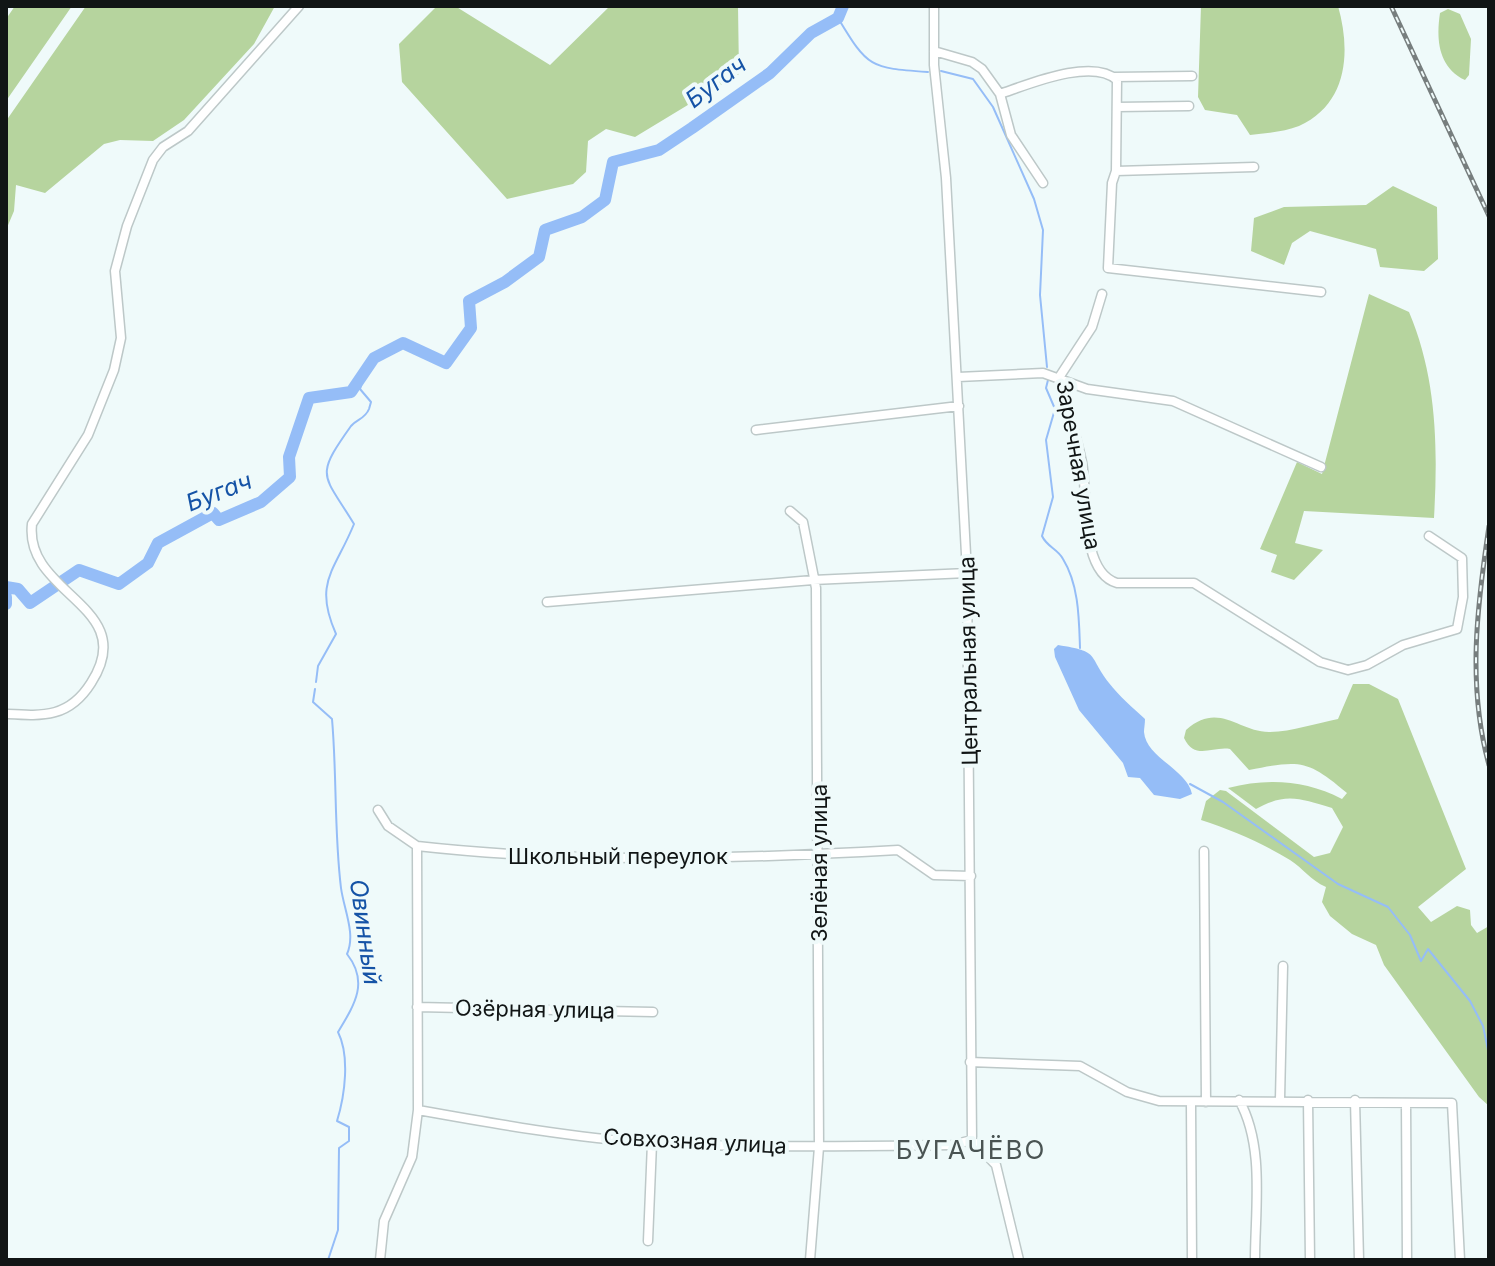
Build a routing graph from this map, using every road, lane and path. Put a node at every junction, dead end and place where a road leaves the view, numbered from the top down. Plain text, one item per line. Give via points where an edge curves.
1 (299, 6) edge
2 (934, 6) edge
3 (934, 51) junction
4 (1192, 76) dead end
5 (1114, 77) junction
6 (1000, 94) junction
7 (1189, 106) dead end
8 (1117, 107) junction
9 (1254, 167) dead end
10 (1116, 171) junction
11 (1043, 183) dead end
12 (1321, 292) dead end
13 (1102, 294) dead end
14 (1060, 376) junction
15 (958, 377) junction
16 (959, 406) junction
17 (756, 430) dead end
18 (1321, 467) dead end
19 (790, 511) dead end
20 (1429, 536) dead end
21 (967, 573) junction
22 (813, 580) junction
23 (547, 602) dead end
24 (6, 714) edge
25 (378, 810) dead end
26 (417, 846) junction
27 (1204, 851) dead end
28 (819, 855) junction
29 (971, 876) junction
30 (1283, 966) dead end
31 (417, 1007) junction
32 (653, 1012) dead end
33 (970, 1062) junction
34 (1280, 1099) junction
35 (1239, 1100) junction
36 (1308, 1100) junction
37 (1355, 1100) junction
38 (1206, 1102) junction
39 (1406, 1103) junction
40 (1191, 1104) junction
41 (418, 1110) junction
42 (972, 1140) junction
43 (652, 1143) junction
44 (819, 1147) junction
45 (648, 1241) dead end
46 (380, 1260) edge
47 (810, 1260) edge
48 (1019, 1260) edge
49 (1192, 1260) edge
50 (1255, 1260) edge
51 (1310, 1260) edge
52 (1359, 1260) edge
53 (1407, 1260) edge
54 (1460, 1260) edge

1 - 24 street via 188,131 153,160 115,271 121,338 114,370 88,435 32,524 30,541 52,578 101,629 104,661 82,696 65,711
2 - 3 street, Центральная улица
3 - 6 street via 977,65
3 - 15 street, Центральная улица
4 - 5 street
5 - 6 street via 1065,73
5 - 8 street
6 - 11 street via 1011,135
7 - 8 street
8 - 10 street
9 - 10 street
10 - 12 street via 1108,268
13 - 14 street, Заречная улица via 1092,327
14 - 15 street
14 - 18 street via 1087,389 1173,401
14 - 20 street, Заречная улица via 1082,459 1086,526 1101,572 1111,581 1194,583 1320,662 1348,670 1403,645 1457,629 1462,558
15 - 16 street, Центральная улица
16 - 17 street
16 - 21 street, Центральная улица
19 - 22 street, Зелёная улица via 803,522
21 - 22 street
21 - 29 street, Центральная улица
22 - 23 street
22 - 28 street, Зелёная улица
25 - 26 street via 401,837
26 - 28 street, Школьный переулок via 578,860
26 - 31 street
27 - 38 street
28 - 29 street, Школьный переулок via 898,850 934,875
28 - 44 street, Зелёная улица
29 - 33 street, Центральная улица
30 - 34 street
31 - 32 street, Озёрная улица
31 - 41 street
33 - 40 street via 1080,1066 1137,1096
33 - 42 street, Центральная улица
34 - 35 street
34 - 36 street
35 - 38 street
35 - 50 street via 1254,1145
36 - 37 street
36 - 51 street
37 - 39 street
37 - 52 street
38 - 40 street
39 - 53 street
39 - 54 street via 1452,1103
40 - 49 street
41 - 43 street, Совхозная улица via 508,1127
41 - 46 street via 412,1157 384,1221
42 - 44 street, Совхозная улица via 952,1145
42 - 48 street via 996,1165
43 - 44 street, Совхозная улица
43 - 45 street
44 - 47 street, Зелёная улица

